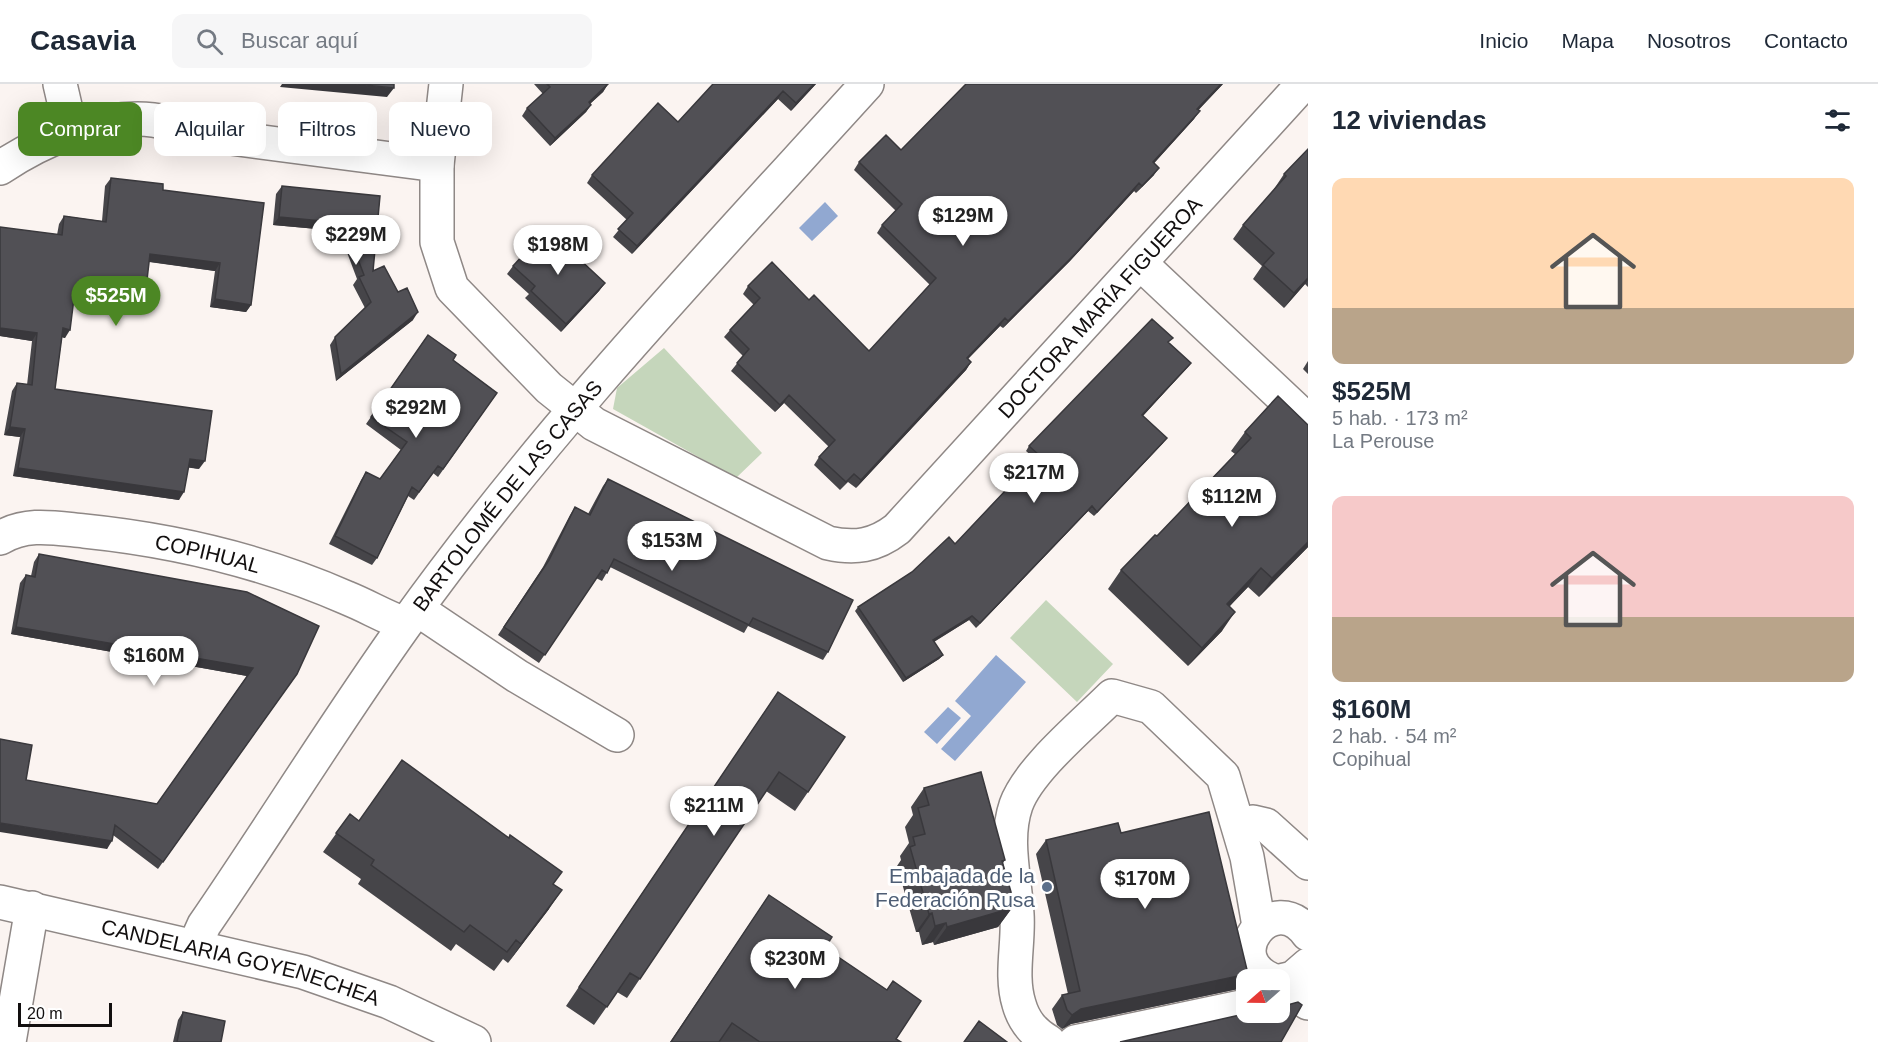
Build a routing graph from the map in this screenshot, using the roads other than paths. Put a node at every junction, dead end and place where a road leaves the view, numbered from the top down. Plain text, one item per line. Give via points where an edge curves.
1 (60, 84) edge
2 (446, 84) edge
3 (867, 84) edge
4 (1303, 84) edge
5 (64, 102) edge
6 (142, 120) edge
7 (18, 156) edge
8 (437, 165) junction
9 (0, 168) edge
10 (1140, 263) junction
11 (573, 409) junction
12 (1308, 421) edge
13 (0, 538) edge
14 (411, 617) junction
15 (617, 735) dead end
16 (1253, 822) dead end
17 (1308, 863) edge
18 (0, 902) edge
19 (32, 908) junction
20 (1259, 926) junction
21 (1308, 934) edge
22 (195, 945) junction
23 (1291, 984) edge
24 (1236, 1008) edge
25 (9, 1042) edge
26 (474, 1042) edge
27 (1049, 1042) edge
28 (1075, 1042) edge

1 - 5 street
2 - 8 street, DOCTORA MARÍA FIGUEROA
3 - 11 street, BARTOLOMÉ DE LAS CASAS
4 - 10 street, DOCTORA MARÍA FIGUEROA
6 - 8 street via 181,125 216,136
7 - 9 street
8 - 11 street, DOCTORA MARÍA FIGUEROA via 437,242 452,288
10 - 11 street, DOCTORA MARÍA FIGUEROA via 897,529 872,544 843,547 828,543 594,424
10 - 12 street
11 - 14 street, BARTOLOMÉ DE LAS CASAS
13 - 14 street, COPIHUAL via 18,529 38,527 166,543 289,576
14 - 15 street, COPIHUAL
14 - 22 street, BARTOLOMÉ DE LAS CASAS via 204,925
16 - 17 street via 1266,825
18 - 19 street, CANDELARIA GOYENECHEA
19 - 22 street, CANDELARIA GOYENECHEA
19 - 25 street
20 - 21 street via 1276,918 1287,918
20 - 23 street via 1252,935 1250,956 1262,975
20 - 27 street via 1247,857 1222,776 1151,707 1112,696 1030,779 1016,805 1010,842 1017,914 1014,986 1019,1008 1034,1033
22 - 26 street, CANDELARIA GOYENECHEA via 303,972 389,1002
24 - 28 street

